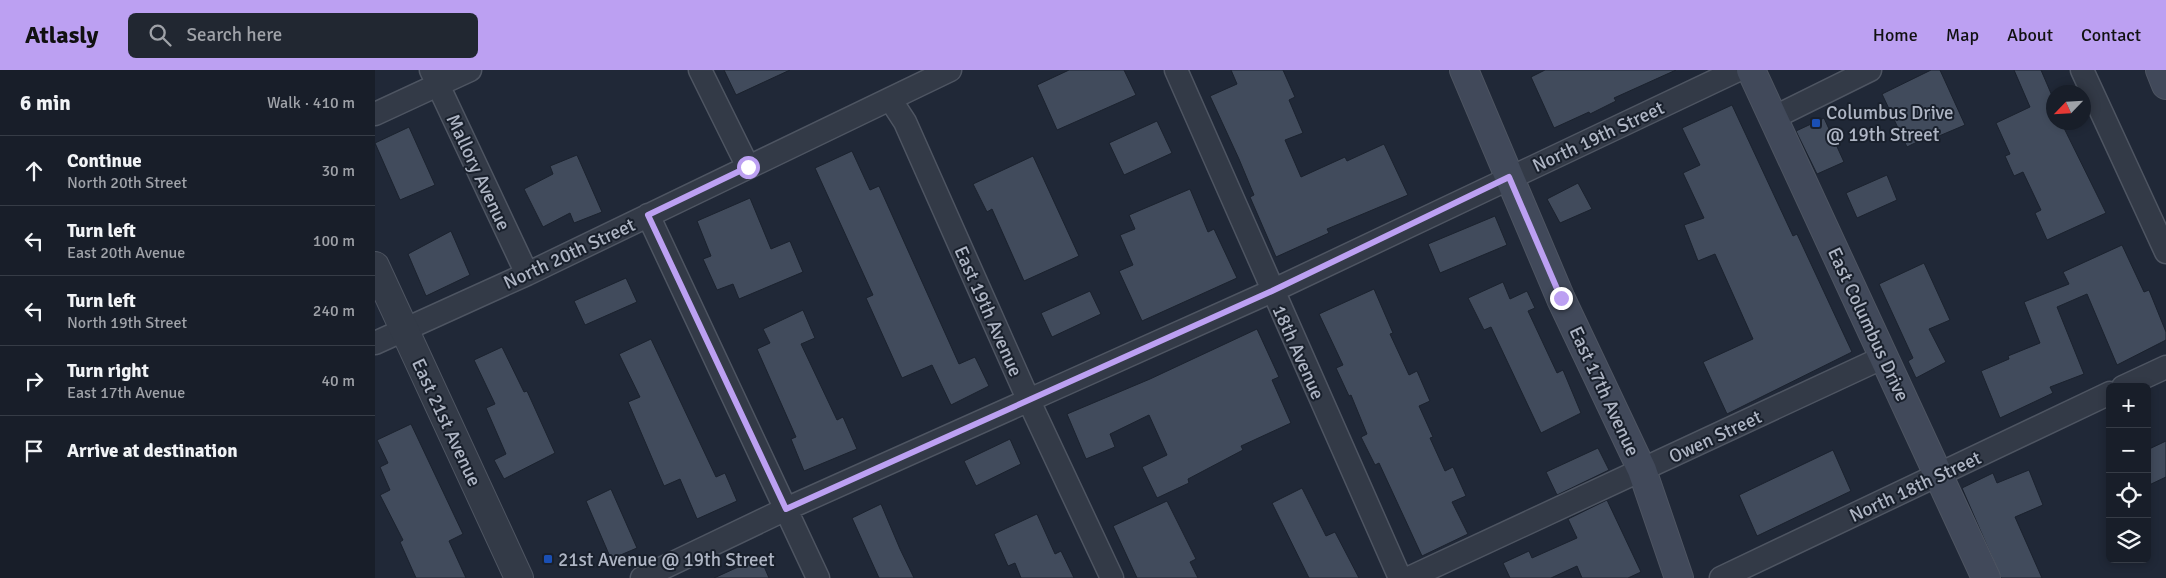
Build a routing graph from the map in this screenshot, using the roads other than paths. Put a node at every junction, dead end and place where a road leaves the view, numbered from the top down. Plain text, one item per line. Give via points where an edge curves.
1 (470, 70) edge
2 (700, 70) edge
3 (950, 70) edge
4 (1176, 70) edge
5 (1464, 70) edge
6 (1738, 70) edge
7 (1751, 70) edge
8 (1870, 70) edge
9 (2082, 70) edge
10 (2160, 70) edge
11 (435, 77) edge
12 (2166, 85) edge
13 (889, 99) junction
14 (375, 114) edge
15 (1773, 118) junction
16 (748, 167) junction
17 (1509, 177) junction
18 (648, 215) junction
19 (2166, 252) edge
20 (375, 266) edge
21 (527, 274) junction
22 (1272, 291) junction
23 (405, 329) junction
24 (375, 343) edge
25 (1884, 356) junction
26 (2166, 366) edge
27 (2131, 383) edge
28 (2106, 395) edge
29 (1028, 399) junction
30 (1642, 470) junction
31 (1938, 475) junction
32 (786, 509) junction
33 (519, 578) edge
34 (642, 578) edge
35 (818, 578) edge
36 (1112, 578) edge
37 (1400, 578) edge
38 (1409, 578) edge
39 (1679, 578) edge
40 (1721, 578) edge
41 (1986, 578) edge

1 - 11 street
2 - 16 street
3 - 13 street, North 20th Street
4 - 22 street, 18th Avenue
5 - 17 main road, East 17th Avenue
6 - 17 street, North 19th Street
7 - 15 main road, East Columbus Drive
8 - 15 street
9 - 19 street
10 - 12 main road
11 - 14 street
11 - 21 street, Mallory Avenue
13 - 16 street, North 20th Street
13 - 29 street, East 19th Avenue via 905,122
15 - 25 main road, East Columbus Drive
16 - 18 street, North 20th Street
17 - 22 street, North 19th Street
17 - 30 main road, East 17th Avenue via 1561,298
18 - 21 street, North 20th Street
18 - 32 street
20 - 23 street, East 21st Avenue
21 - 23 street, North 20th Street
22 - 29 street, North 19th Street
22 - 37 street, 18th Avenue
23 - 24 street, North 20th Street
23 - 33 street, East 21st Avenue
25 - 30 street, Owen Street
25 - 31 main road, East Columbus Drive
26 - 27 street
28 - 31 street, North 18th Street
29 - 32 street, North 19th Street
29 - 36 street, East 19th Avenue
30 - 38 street, Owen Street
30 - 39 main road, East 17th Avenue
31 - 40 street, North 18th Street
31 - 41 main road, East Columbus Drive
32 - 34 street, North 19th Street
32 - 35 street

